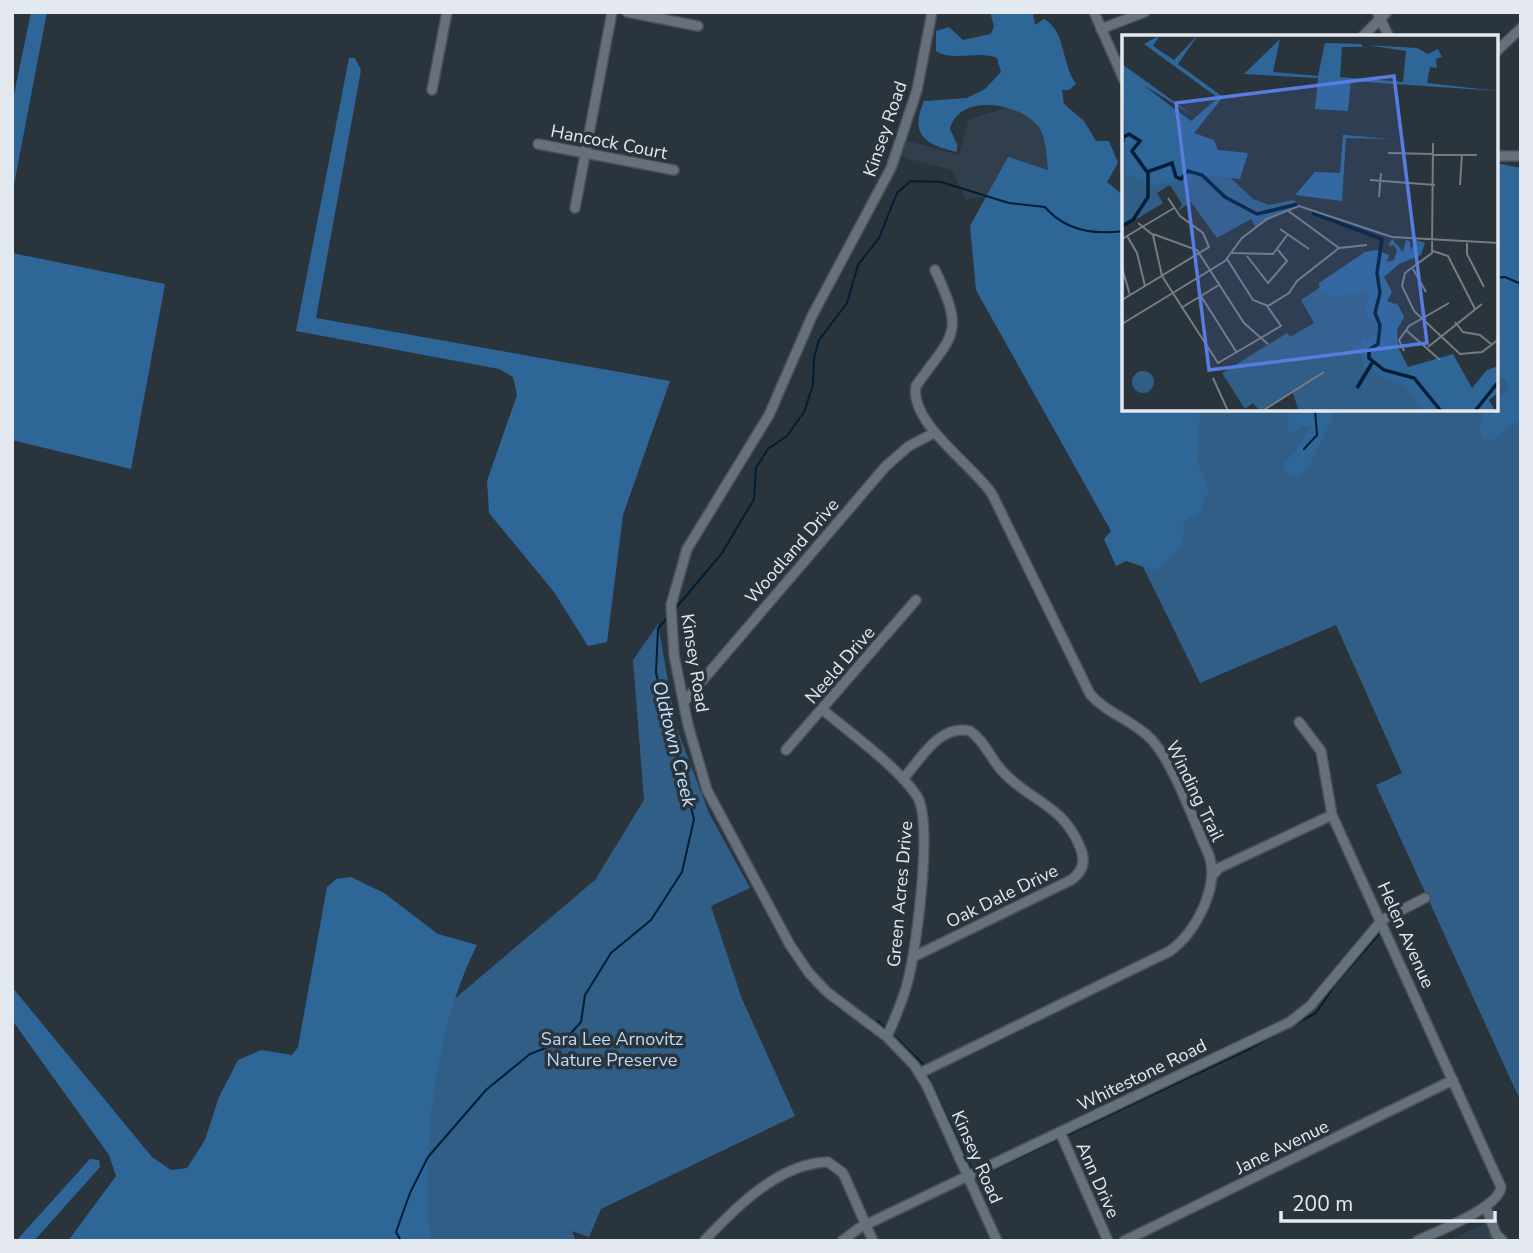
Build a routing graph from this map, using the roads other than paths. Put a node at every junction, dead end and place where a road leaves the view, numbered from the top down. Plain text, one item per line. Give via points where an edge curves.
1 (447, 12) edge
2 (612, 12) edge
3 (627, 12) edge
4 (932, 12) edge
5 (1094, 12) edge
6 (1144, 12) edge
7 (1381, 15) edge
8 (698, 26) dead end
9 (1521, 28) edge
10 (1101, 29) junction
11 (1364, 35) edge
12 (1388, 35) edge
13 (1498, 50) edge
14 (1122, 76) edge
15 (432, 90) dead end
16 (538, 144) dead end
17 (584, 154) junction
18 (1498, 156) edge
19 (1521, 156) edge
20 (674, 170) dead end
21 (575, 208) dead end
22 (935, 270) dead end
23 (934, 433) junction
24 (916, 600) dead end
25 (684, 702) junction
26 (822, 709) junction
27 (1299, 722) dead end
28 (786, 750) dead end
29 (903, 779) junction
30 (1332, 815) junction
31 (1212, 878) junction
32 (1425, 898) dead end
33 (1382, 920) junction
34 (913, 957) junction
35 (887, 1037) junction
36 (920, 1073) junction
37 (1454, 1080) junction
38 (1060, 1132) junction
39 (968, 1176) junction
40 (1486, 1207) junction
41 (866, 1225) junction
42 (704, 1241) edge
43 (842, 1241) edge
44 (873, 1241) edge
45 (997, 1241) edge
46 (1108, 1241) edge
47 (1124, 1241) edge
48 (1417, 1241) edge
49 (1503, 1241) edge

1 - 15 street
2 - 17 street
3 - 8 street
4 - 25 street, Kinsey Road via 917,90 891,168 812,316 769,415 687,549 677,576 670,626
5 - 10 street
6 - 10 street
7 - 11 street
7 - 12 street
9 - 13 street
10 - 14 street
16 - 17 street, Hancock Court
17 - 20 street, Hancock Court
17 - 21 street
18 - 19 street
22 - 23 street via 951,306 952,329 943,354 915,389
23 - 25 street, Woodland Drive via 886,466
23 - 31 street, Winding Trail via 979,475 992,494 1090,694 1156,744 1209,855
24 - 26 street, Neeld Drive
25 - 35 street, Kinsey Road via 711,799 797,957 827,992
26 - 28 street, Neeld Drive
26 - 29 street, Green Acres Drive
27 - 30 street, Helen Avenue via 1321,751
29 - 34 street, Green Acres Drive via 919,802 925,822
29 - 34 street, Oak Dale Drive via 942,734 956,729 970,732 1005,774 1063,818 1083,859 1071,880
30 - 31 street via 1221,867
30 - 33 street, Helen Avenue
31 - 36 street via 1193,927 1170,951
32 - 33 street, Whitestone Road
33 - 37 street, Helen Avenue
33 - 38 street, Whitestone Road via 1310,1006 1290,1022
34 - 35 street, Green Acres Drive via 906,990
35 - 36 street, Kinsey Road
36 - 39 street, Kinsey Road
37 - 40 street, Helen Avenue via 1500,1185 1499,1196
37 - 47 street, Jane Avenue
38 - 39 street, Whitestone Road
38 - 46 street, Ann Drive
39 - 41 street, Whitestone Road
39 - 45 street, Kinsey Road
40 - 48 street
40 - 49 street
41 - 42 street via 843,1173 832,1163 810,1165 756,1190
41 - 43 street, Whitestone Road
41 - 44 street

